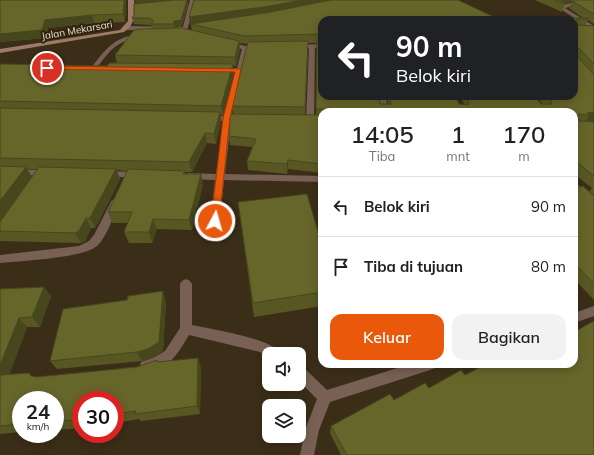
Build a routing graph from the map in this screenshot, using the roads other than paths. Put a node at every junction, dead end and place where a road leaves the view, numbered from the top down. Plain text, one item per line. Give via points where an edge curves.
1 (131, 0) edge
2 (193, 0) edge
3 (573, 0) edge
4 (186, 1) edge
5 (138, 6) edge
6 (132, 7) junction
7 (574, 16) edge
8 (578, 19) edge
9 (127, 28) junction
10 (184, 29) junction
11 (594, 29) edge
12 (587, 30) edge
13 (222, 42) edge
14 (312, 46) junction
15 (318, 46) edge
16 (267, 47) edge
17 (289, 47) edge
18 (245, 48) junction
19 (0, 51) edge
20 (86, 68) edge
21 (93, 68) junction
22 (101, 69) edge
23 (216, 70) edge
24 (239, 70) junction
25 (203, 118) edge
26 (227, 118) junction
27 (249, 119) edge
28 (309, 121) edge
29 (0, 172) edge
30 (41, 173) junction
31 (57, 173) edge
32 (97, 174) edge
33 (151, 175) edge
34 (181, 176) edge
35 (220, 176) junction
36 (318, 179) edge
37 (33, 185) edge
38 (578, 190) edge
39 (118, 195) edge
40 (594, 204) edge
41 (215, 221) dead end
42 (0, 259) edge
43 (186, 284) dead end
44 (594, 311) edge
45 (578, 317) edge
46 (186, 329) junction
47 (263, 347) edge
48 (134, 368) edge
49 (417, 368) edge
50 (306, 379) edge
51 (325, 397) junction
52 (307, 455) edge

1 - 6 street, Jalan Mekarsari
2 - 4 street
2 - 10 street
3 - 7 street via 578,3 560,7
5 - 6 street
6 - 9 street, Jalan Mekarsari via 131,20
8 - 11 street
9 - 10 street
9 - 19 street, Jalan Mekarsari
10 - 21 street via 192,31 120,39
11 - 12 street
13 - 18 street
14 - 15 street
14 - 17 street
14 - 28 street
16 - 18 street
18 - 24 street
20 - 21 street
21 - 22 street
23 - 24 street
24 - 26 street
25 - 26 street
26 - 27 street
26 - 35 street
29 - 30 street
30 - 31 street
30 - 37 street
32 - 33 street via 127,178
34 - 35 street
35 - 36 street
35 - 41 street
38 - 40 street
39 - 42 street via 93,244 81,250
43 - 46 street
44 - 45 street
46 - 47 street
46 - 48 street via 170,355 156,364
49 - 51 street
50 - 51 street
51 - 52 street via 312,430

